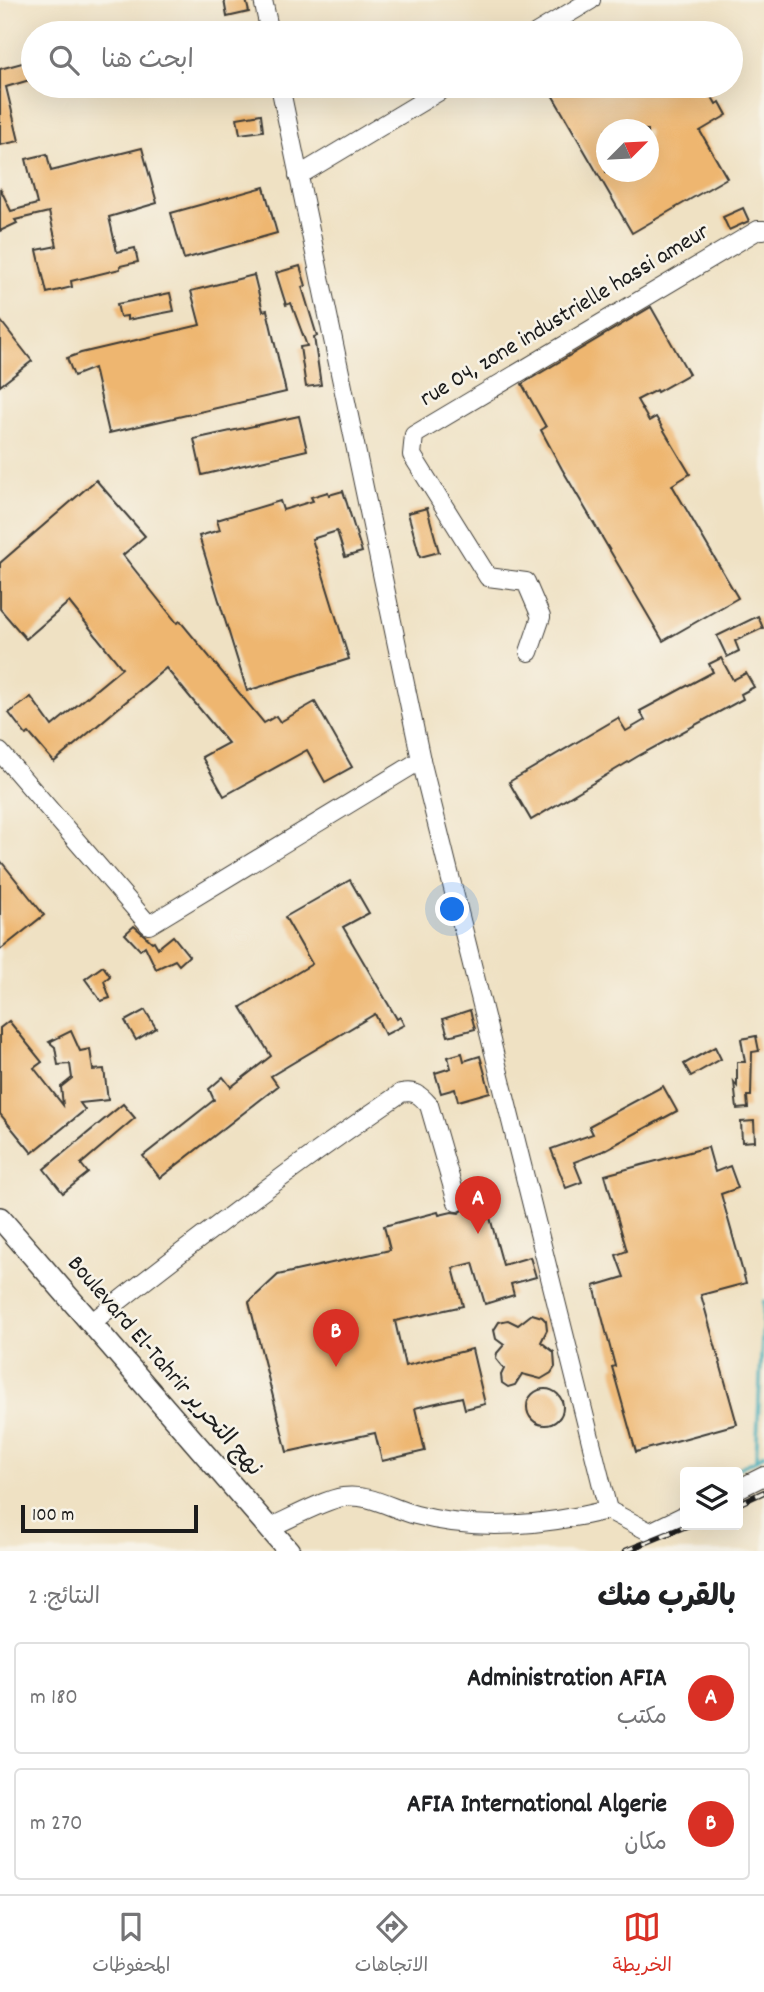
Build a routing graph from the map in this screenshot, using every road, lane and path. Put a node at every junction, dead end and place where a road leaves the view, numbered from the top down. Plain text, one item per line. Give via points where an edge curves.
1 (263, 0) edge
2 (591, 0) edge
3 (267, 21) edge
4 (556, 21) edge
5 (282, 98) edge
6 (428, 98) edge
7 (298, 176) junction
8 (764, 230) edge
9 (529, 652) dead end
10 (0, 752) edge
11 (421, 761) junction
12 (457, 1202) dead end
13 (0, 1218) edge
14 (91, 1323) junction
15 (764, 1475) edge
16 (743, 1486) edge
17 (608, 1510) junction
18 (680, 1517) edge
19 (269, 1528) junction
20 (289, 1551) edge

1 - 3 street
2 - 4 street
5 - 7 street
6 - 7 street
7 - 11 street
8 - 9 street, rue 04, zone industrielle hassi ameur via 414,435 412,455 488,577 526,582 541,618
10 - 11 street via 149,925
11 - 17 street
12 - 14 street via 429,1105 421,1095 401,1093
13 - 14 main road, Boulevard El-Tahrir نهج التحرير
14 - 19 main road, Boulevard El-Tahrir نهج التحرير
15 - 16 street
17 - 18 street via 650,1532
17 - 19 street via 562,1521 464,1523 416,1515 367,1497 342,1497
19 - 20 main road, Boulevard El-Tahrir نهج التحرير

